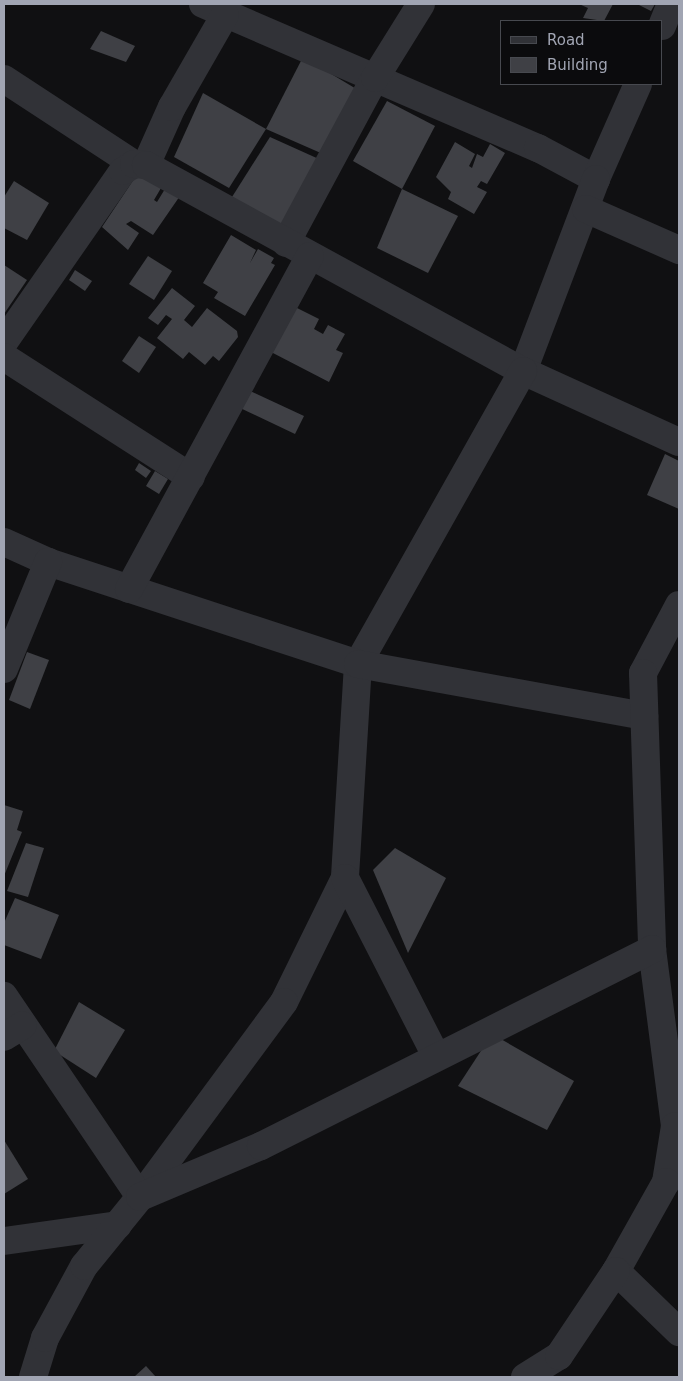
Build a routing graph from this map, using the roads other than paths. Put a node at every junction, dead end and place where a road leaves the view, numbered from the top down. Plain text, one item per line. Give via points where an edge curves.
1 (421, 4) edge
2 (671, 4) edge
3 (214, 9) edge
4 (663, 24) edge
5 (375, 78) junction
6 (4, 80) edge
7 (638, 85) edge
8 (140, 164) junction
9 (596, 179) junction
10 (586, 209) junction
11 (286, 243) junction
12 (679, 250) edge
13 (310, 256) junction
14 (4, 342) edge
15 (4, 357) edge
16 (523, 371) junction
17 (679, 442) edge
18 (191, 477) junction
19 (4, 542) edge
20 (48, 562) junction
21 (129, 589) junction
22 (679, 605) edge
23 (358, 664) junction
24 (4, 669) edge
25 (644, 716) junction
26 (345, 878) junction
27 (652, 948) junction
28 (4, 996) edge
29 (13, 1031) edge
30 (436, 1056) junction
31 (677, 1121) edge
32 (140, 1197) junction
33 (118, 1225) junction
34 (4, 1242) edge
35 (616, 1271) junction
36 (679, 1332) edge
37 (563, 1367) edge
38 (33, 1377) edge
39 (525, 1377) edge

1 - 5 street
2 - 4 street
3 - 5 street
3 - 8 street via 172,108
5 - 9 street via 538,148
5 - 11 street
6 - 8 street
7 - 9 street
8 - 11 street
8 - 14 street via 123,171
9 - 10 street
10 - 12 street
10 - 16 street
11 - 13 street
13 - 16 street
13 - 18 street
15 - 18 street
16 - 17 street
16 - 23 street
18 - 21 street
19 - 20 street
20 - 21 street
20 - 24 street
21 - 23 street
22 - 25 street via 643,673
23 - 25 street
23 - 26 street
25 - 27 street
26 - 30 street
26 - 32 street via 284,1002
27 - 30 street
27 - 31 street
28 - 29 street
29 - 32 street
30 - 32 street via 261,1146
31 - 35 street via 666,1182
32 - 33 street
33 - 34 street
33 - 38 street via 66,1296
35 - 36 street
35 - 37 street
37 - 39 street

